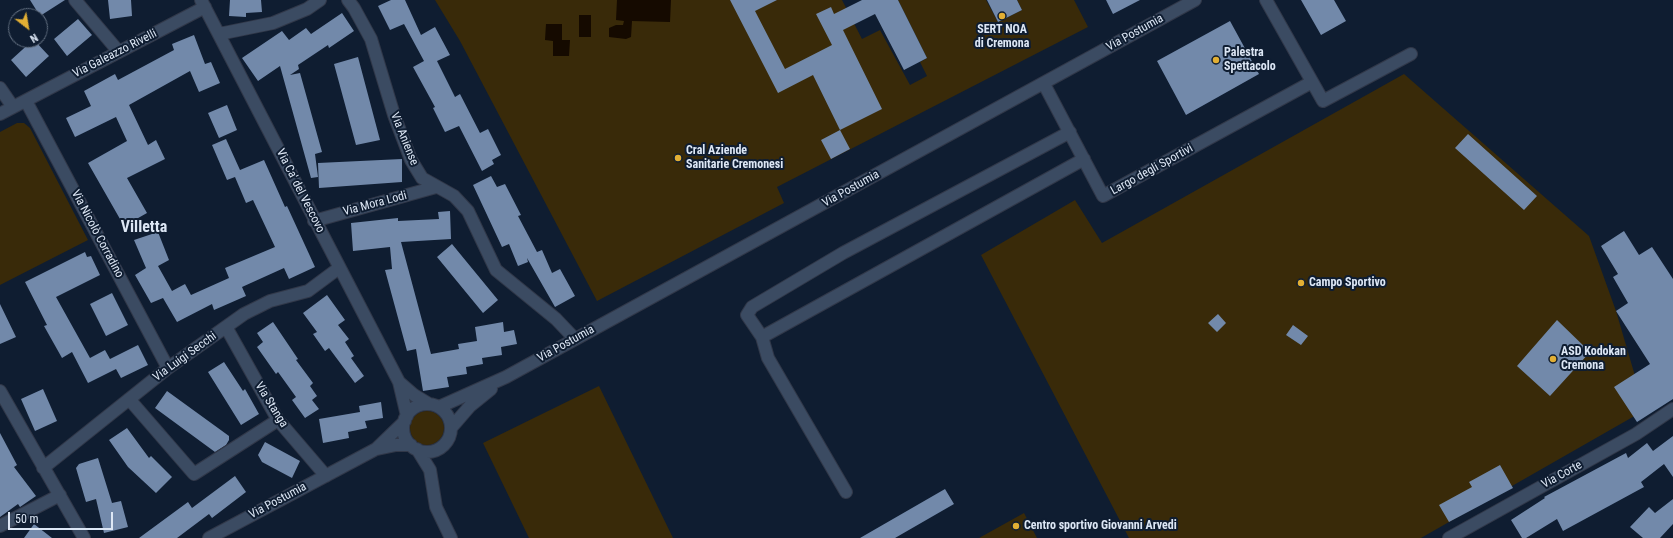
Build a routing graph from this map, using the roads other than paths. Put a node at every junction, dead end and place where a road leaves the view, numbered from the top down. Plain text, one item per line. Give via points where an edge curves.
1 (76, 0) edge
2 (320, 0) edge
3 (348, 0) edge
4 (1195, 0) edge
5 (1266, 0) edge
6 (203, 4) edge
7 (219, 34) junction
8 (119, 52) junction
9 (1411, 54) dead end
10 (1312, 82) junction
11 (1044, 84) junction
12 (0, 88) edge
13 (26, 101) junction
14 (13, 107) junction
15 (0, 114) edge
16 (1070, 132) junction
17 (1084, 158) junction
18 (436, 187) junction
19 (314, 221) junction
20 (339, 268) junction
21 (226, 327) junction
22 (762, 337) junction
23 (575, 339) junction
24 (168, 368) junction
25 (506, 377) junction
26 (399, 382) junction
27 (0, 391) edge
28 (129, 399) junction
29 (434, 406) junction
30 (1673, 409) edge
31 (406, 418) junction
32 (278, 420) junction
33 (451, 428) junction
34 (414, 447) junction
35 (441, 447) junction
36 (376, 449) junction
37 (43, 468) junction
38 (430, 470) junction
39 (326, 476) junction
40 (846, 492) dead end
41 (60, 495) junction
42 (0, 526) edge
43 (84, 538) edge
44 (209, 538) edge
45 (451, 538) edge
46 (1449, 538) edge

1 - 8 street
2 - 7 street via 307,9 273,23
3 - 18 street, Via Aniense via 371,39 394,115 411,160 422,178
4 - 11 street, Via Postumia
5 - 10 street
6 - 7 street, Via Ca' del Vescovo
6 - 8 street, Via Galeazzo Rivelli
7 - 19 street, Via Ca' del Vescovo
8 - 13 street, Via Galeazzo Rivelli
9 - 10 street via 1323,101
10 - 17 street, Largo degli Sportivi via 1103,196
11 - 16 street, Largo degli Sportivi
11 - 23 street, Via Postumia
12 - 14 street
13 - 14 street, Via Galeazzo Rivelli
13 - 24 street, Via Nicolò Corradino
14 - 15 street, Via Galeazzo Rivelli
16 - 17 street, Largo degli Sportivi
16 - 22 street via 843,253 752,307 747,315
17 - 22 street
18 - 19 street, Via Mora Lodi
18 - 23 street, Via Aniense via 454,196 468,211 496,270 556,319
19 - 20 street, Via Ca' del Vescovo
20 - 21 street, Via Luigi Secchi via 308,291 270,301 244,314
20 - 26 street, Via Ca' del Vescovo
21 - 24 street, Via Luigi Secchi
21 - 32 street, Via Stanga
22 - 40 street via 768,358
23 - 25 street, Via Postumia
24 - 28 street, Via Luigi Secchi
25 - 29 street, Via Postumia
25 - 33 street, Via Postumia via 470,406
26 - 29 street, Via Ca' del Vescovo via 414,395
26 - 31 street, Via Ca' del Vescovo
27 - 37 street
28 - 32 street via 194,474
28 - 37 street, Via Luigi Secchi
29 - 31 street, Via Postumia via 416,407
29 - 33 street via 448,416
30 - 46 street, Via Corte via 1636,434
31 - 34 street via 404,434
31 - 36 street, Via Postumia
32 - 39 street, Via Stanga
33 - 35 street, Via Postumia via 450,435
34 - 35 street via 430,452
34 - 36 street via 396,445
34 - 38 street
35 - 38 street, Via Postumia
36 - 39 street, Via Postumia
37 - 41 street
38 - 45 street via 436,507
39 - 44 street, Via Postumia
41 - 42 street
41 - 43 street

